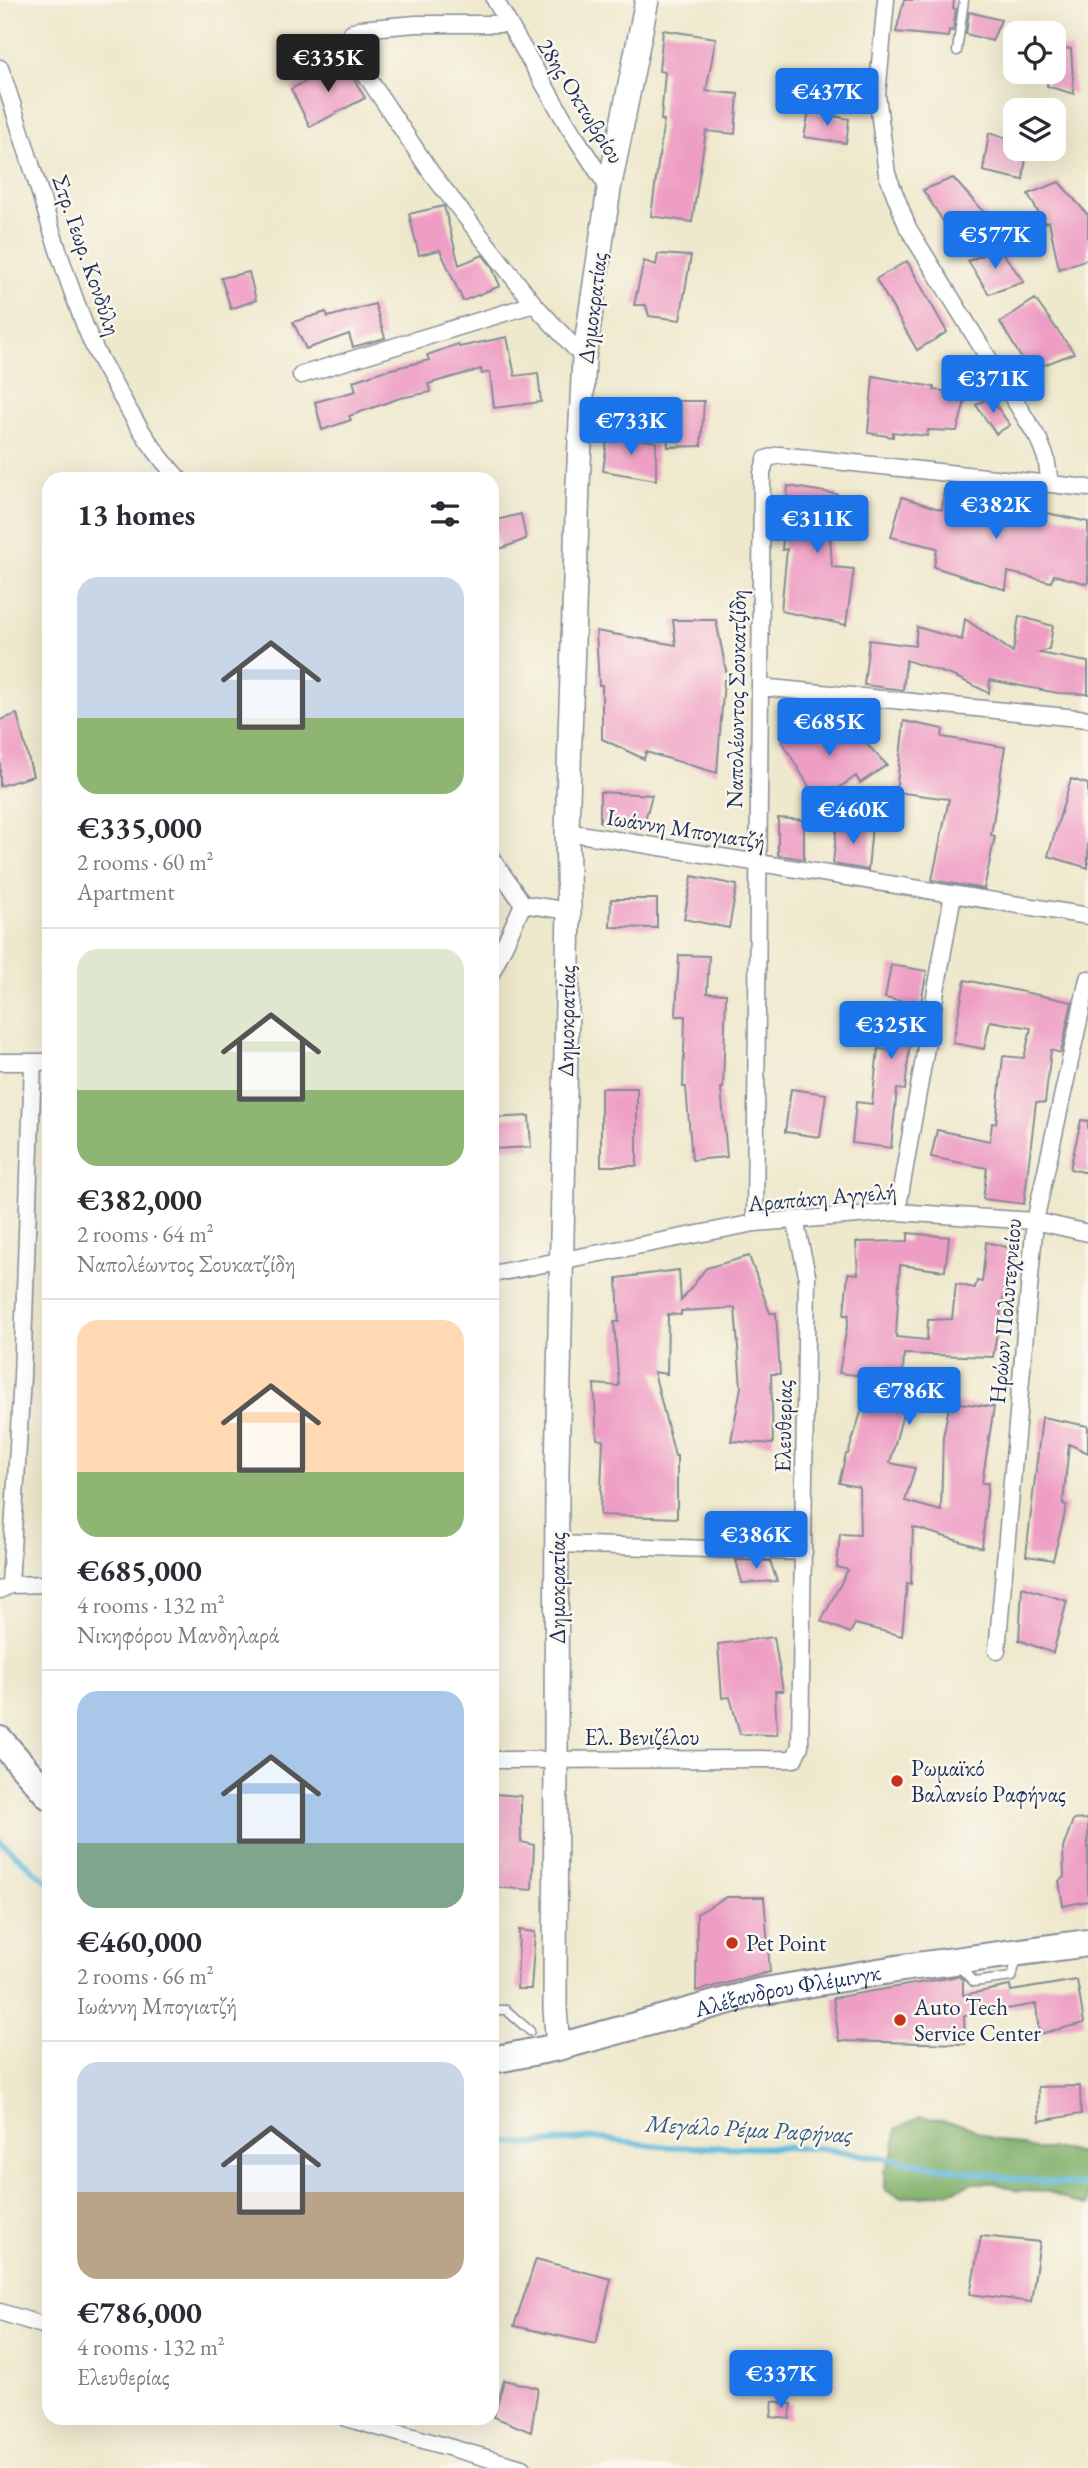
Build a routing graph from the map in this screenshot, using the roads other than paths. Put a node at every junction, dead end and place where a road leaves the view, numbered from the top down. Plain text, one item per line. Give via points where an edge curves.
1 (495, 0) edge
2 (648, 0) edge
3 (886, 0) edge
4 (964, 0) edge
5 (508, 24) junction
6 (957, 51) dead end
7 (0, 68) edge
8 (609, 189) junction
9 (534, 304) junction
10 (584, 358) junction
11 (301, 375) dead end
12 (172, 472) edge
13 (1050, 483) junction
14 (1088, 488) edge
15 (760, 687) junction
16 (1088, 719) edge
17 (567, 832) junction
18 (757, 864) junction
19 (499, 869) edge
20 (953, 894) junction
21 (523, 904) junction
22 (569, 911) junction
23 (1088, 916) edge
24 (499, 957) edge
25 (1088, 979) edge
26 (0, 1062) edge
27 (41, 1062) edge
28 (897, 1212) junction
29 (795, 1220) junction
30 (1035, 1220) junction
31 (755, 1223) junction
32 (1088, 1233) edge
33 (561, 1260) junction
34 (499, 1273) edge
35 (557, 1544) junction
36 (804, 1552) junction
37 (42, 1585) edge
38 (5, 1588) edge
39 (997, 1651) dead end
40 (0, 1740) edge
41 (794, 1759) joint
42 (499, 1760) edge
43 (556, 1761) junction
44 (42, 1788) edge
45 (1088, 1943) edge
46 (1015, 1965) dead end
47 (964, 1972) dead end
48 (499, 2010) edge
49 (530, 2031) dead end
50 (558, 2047) junction
51 (499, 2059) edge
52 (0, 2312) edge
53 (42, 2325) edge
54 (371, 2425) edge
55 (522, 2468) edge

1 - 5 street, 28ης Οκτωβρίου
2 - 8 street, Δημοκρατίας
3 - 13 street via 877,95 887,174 908,228 1039,440
4 - 6 lane
5 - 8 street, 28ης Οκτωβρίου
5 - 9 street via 359,29 352,32 346,45 432,174
7 - 12 street, Στρ. Γεωρ. Κονδύλη via 90,339 132,415
8 - 10 street, Δημοκρατίας
9 - 10 street
9 - 11 street
10 - 17 street, Δημοκρατίας
13 - 14 street, Ναπολέωντος Σουκατζίδη
13 - 15 street, Ναπολέωντος Σουκατζίδη via 779,455 766,459 762,472
15 - 16 street
15 - 18 street, Ναπολέωντος Σουκατζίδη
17 - 18 street, Ιωάννη Μπογιατζή
17 - 22 street, Δημοκρατίας
18 - 20 street, Ιωάννη Μπογιατζή
18 - 31 street, Ναπολέωντος Σουκατζίδη
19 - 21 street
20 - 23 street, Ιωάννη Μπογιατζή
20 - 28 street
21 - 22 street
21 - 24 street
22 - 33 street, Δημοκρατίας
25 - 30 street, Ηρώων Πολυτεχνείου
26 - 27 street
27 - 38 street
28 - 29 street, Αραπάκη Αγγελή
28 - 30 street, Αραπάκη Αγγελή
29 - 31 street, Αραπάκη Αγγελή
29 - 36 street, Ελευθερίας via 807,1275
30 - 32 street, Αραπάκη Αγγελή
30 - 39 street, Ηρώων Πολυτεχνείου
31 - 33 street, Αραπάκη Αγγελή
33 - 34 street, Αραπάκη Αγγελή
33 - 35 street, Δημοκρατίας
35 - 36 street
35 - 43 street, Δημοκρατίας
36 - 41 street, Ελευθερίας via 800,1746
37 - 38 street
40 - 44 main road
41 - 43 street, Ελ. Βενιζέλου
42 - 43 street, Ελ. Βενιζέλου
43 - 50 street, Δημοκρατίας
45 - 50 main road, Αλέξανδρου Φλέμινγκ via 759,1992
46 - 47 lane via 1012,1978 974,1982
48 - 49 lane via 506,2010
50 - 51 main road, Αλέξανδρου Φλέμινγκ
52 - 53 street
54 - 55 street

